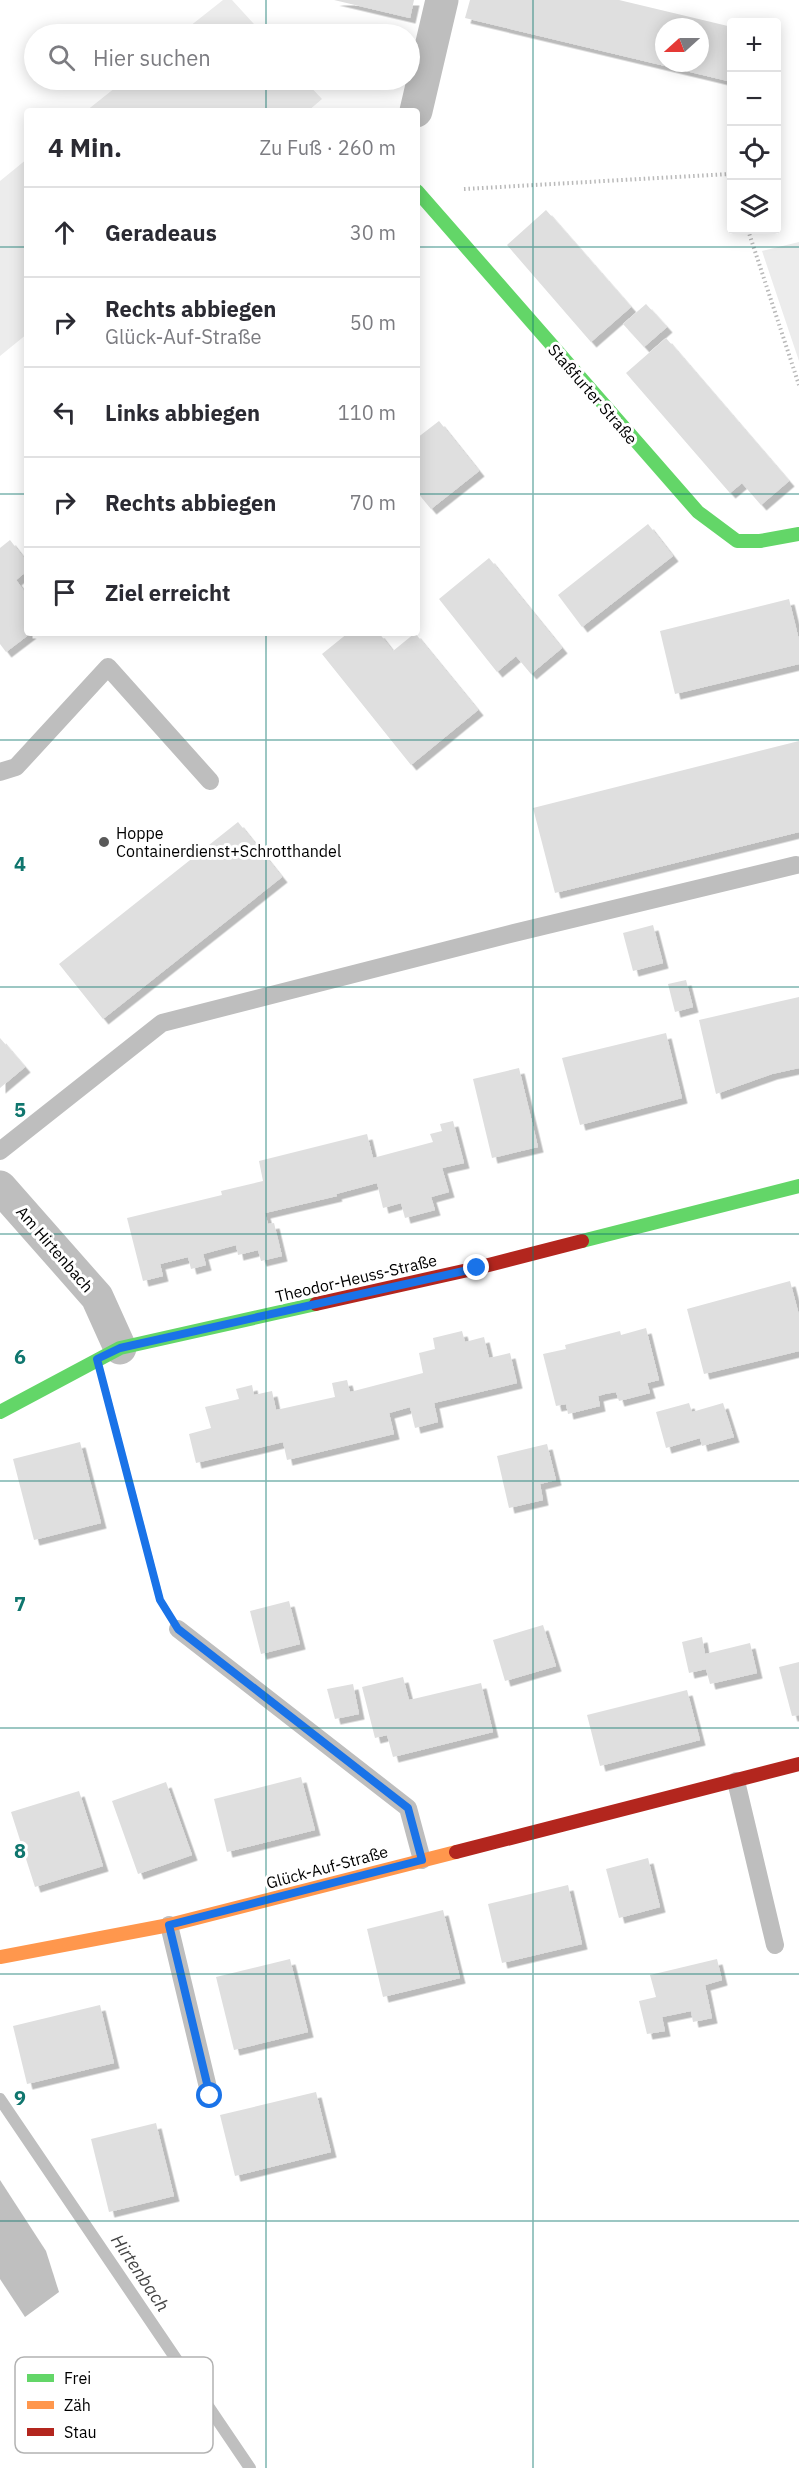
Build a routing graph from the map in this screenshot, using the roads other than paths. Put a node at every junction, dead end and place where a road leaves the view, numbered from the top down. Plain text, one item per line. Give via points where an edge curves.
1 (442, 0) edge
2 (417, 108) edge
3 (420, 194) edge
4 (799, 534) edge
5 (0, 772) edge
6 (210, 781) dead end
7 (796, 865) dead end
8 (0, 1151) edge
9 (799, 1186) edge
10 (0, 1187) edge
11 (108, 1354) junction
12 (0, 1412) edge
13 (178, 1629) road end
14 (799, 1764) edge
15 (736, 1781) junction
16 (422, 1860) junction
17 (169, 1925) junction
18 (775, 1945) dead end
19 (0, 1956) edge
20 (210, 2096) dead end

1 - 2 street
3 - 4 street, Staßfurter Straße via 698,512 737,541
5 - 6 lane via 16,767 108,667
7 - 8 lane via 162,1023
9 - 11 street, Theodor-Heuss-Straße via 477,1268
10 - 11 street, Am Hirtenbach via 97,1297
11 - 12 street, Theodor-Heuss-Straße
13 - 16 lane via 408,1808
14 - 15 street, Glück-Auf-Straße
15 - 16 street, Glück-Auf-Straße
15 - 18 lane
16 - 17 street, Glück-Auf-Straße
17 - 19 street, Glück-Auf-Straße
17 - 20 lane

